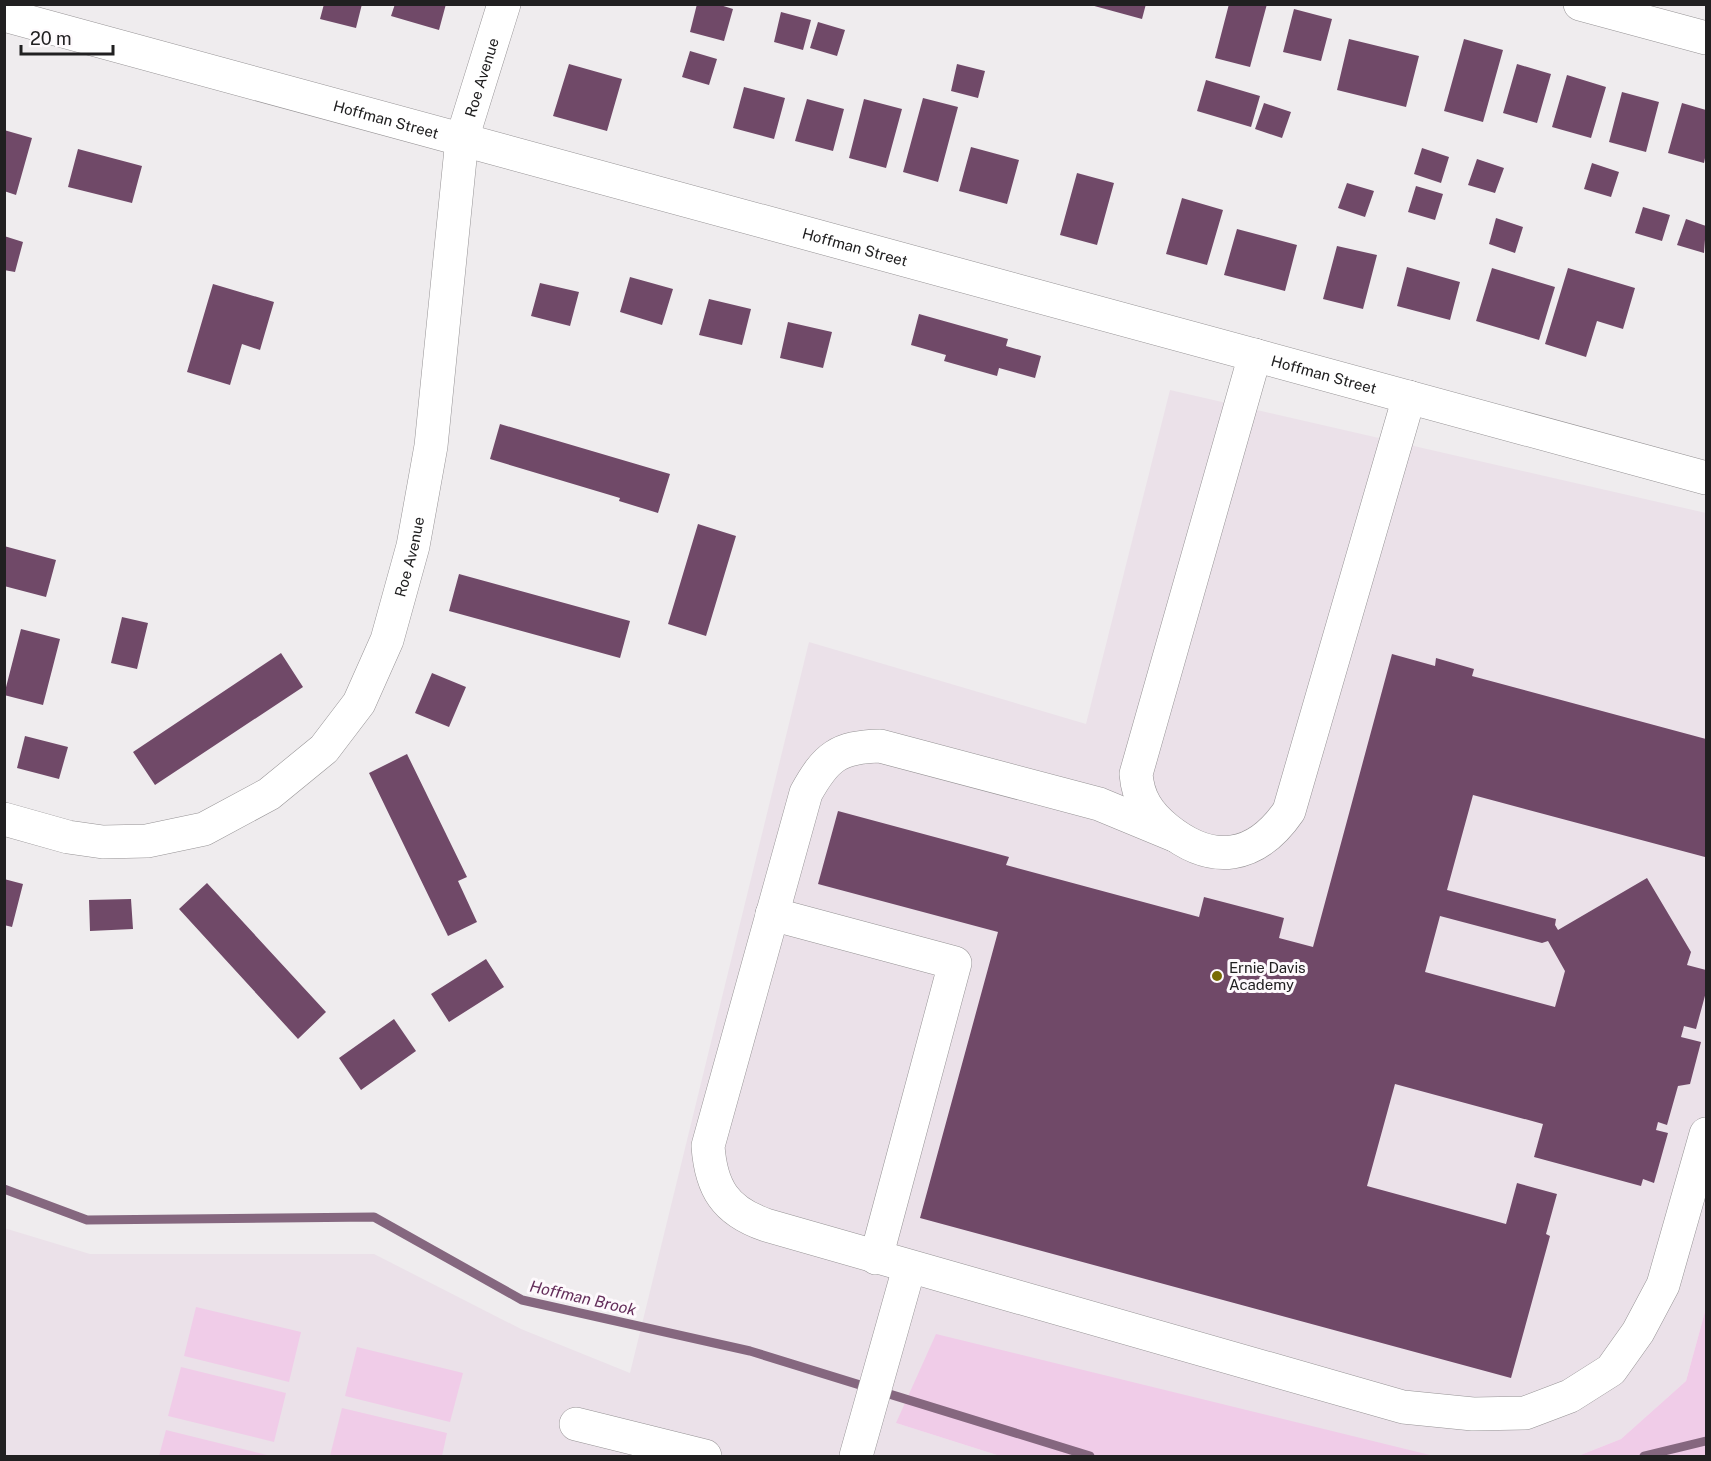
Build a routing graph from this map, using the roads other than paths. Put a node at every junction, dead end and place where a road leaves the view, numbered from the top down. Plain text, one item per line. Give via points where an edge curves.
1 (504, 4) edge
2 (1580, 4) edge
3 (4, 15) edge
4 (1707, 38) edge
5 (462, 139) junction
6 (1255, 355) junction
7 (1409, 397) junction
8 (1707, 478) edge
9 (1136, 774) junction
10 (1099, 804) junction
11 (4, 819) edge
12 (1174, 835) junction
13 (772, 914) junction
14 (1707, 1134) edge
15 (876, 1258) junction
16 (909, 1268) junction
17 (576, 1424) dead end
18 (705, 1456) edge
19 (856, 1456) edge

1 - 5 street, Roe Avenue
2 - 4 street
3 - 5 street, Hoffman Street
5 - 6 street, Hoffman Street
5 - 11 street, Roe Avenue via 431,446 417,524 387,640 359,703 315,757 269,794 204,829 147,841 103,842 68,837
6 - 7 street, Hoffman Street
6 - 9 street
7 - 8 street, Hoffman Street
7 - 12 street via 1289,811 1274,832 1238,852 1216,853 1194,847
9 - 10 street via 1121,793
9 - 12 street via 1137,791 1145,807
10 - 12 street
10 - 13 street via 880,746 838,752 818,770 806,793
13 - 15 street via 708,1146 710,1170 726,1201 748,1219
13 - 15 street via 956,963
14 - 16 street via 1663,1285 1638,1332 1611,1370 1570,1396 1525,1413 1473,1414 1403,1407
15 - 16 street
16 - 19 street
17 - 18 street

